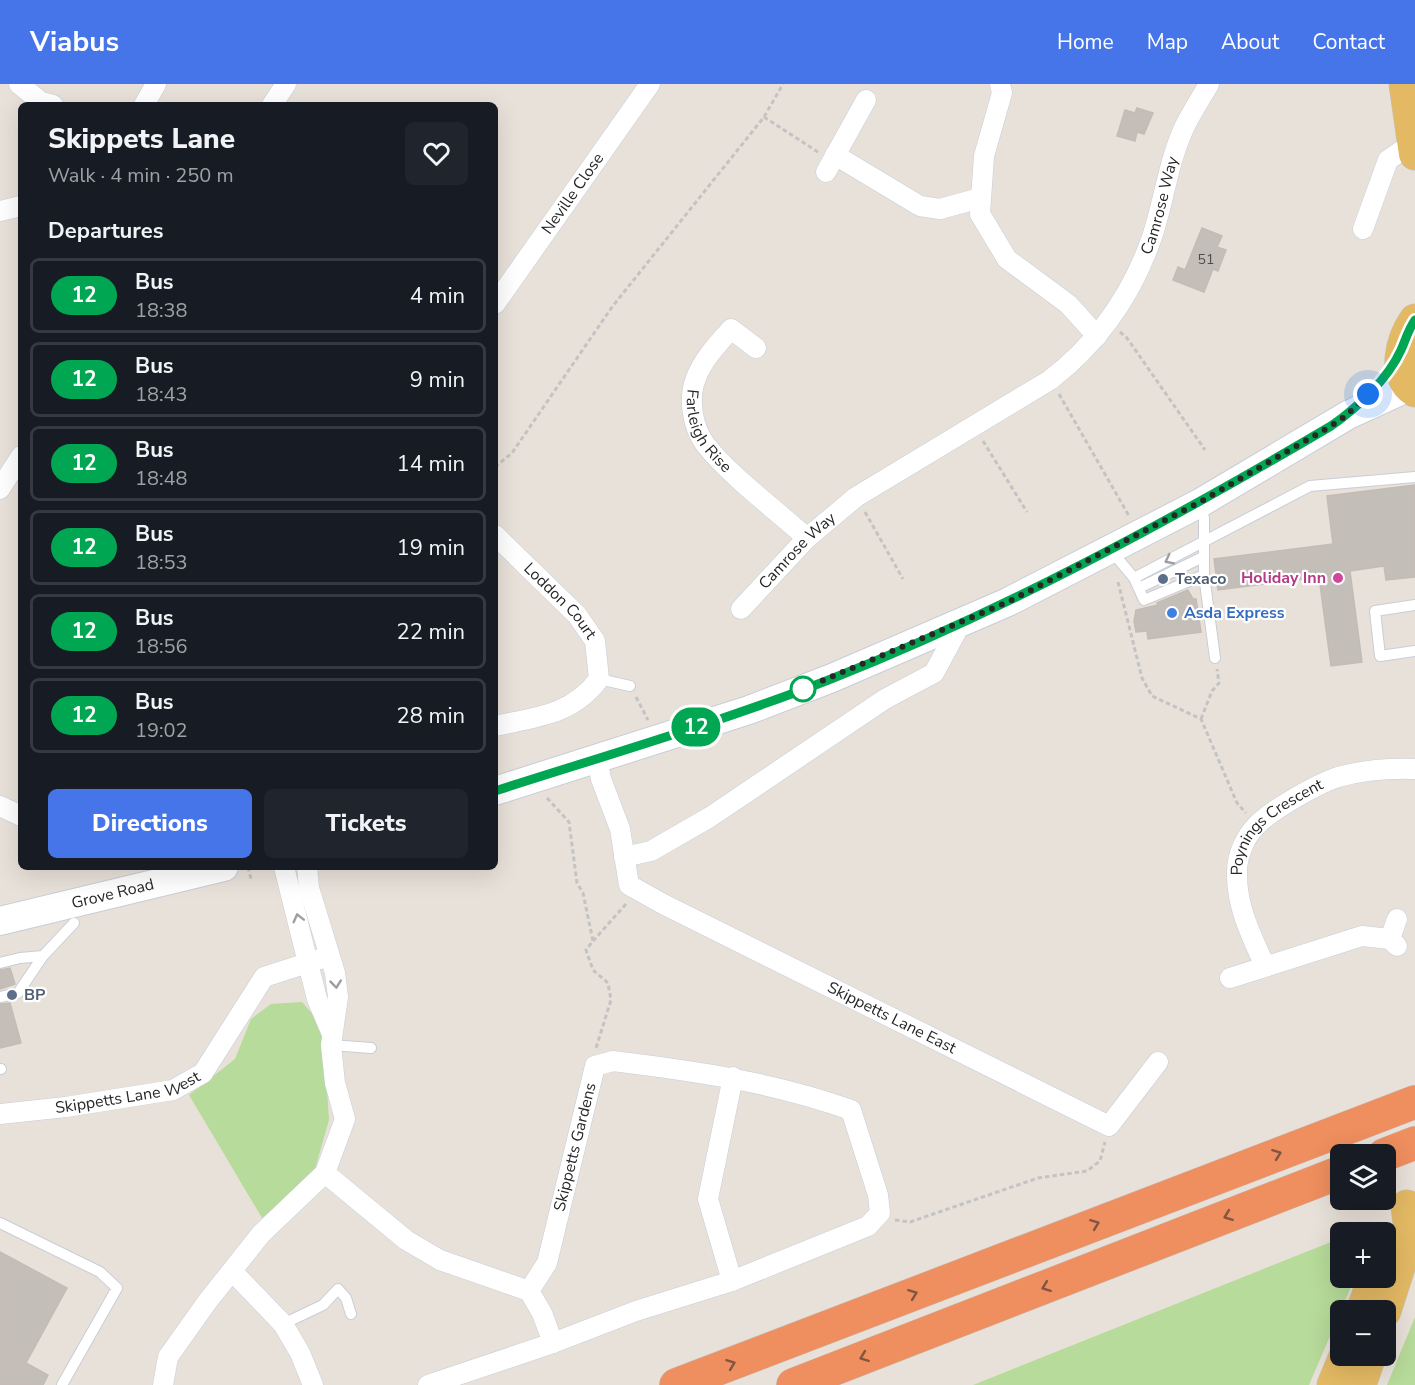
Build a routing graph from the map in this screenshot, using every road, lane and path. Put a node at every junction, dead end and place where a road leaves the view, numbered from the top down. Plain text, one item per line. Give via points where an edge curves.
1 (19, 84) edge
2 (156, 84) edge
3 (286, 84) edge
4 (650, 84) edge
5 (783, 84) edge
6 (1000, 84) edge
7 (1209, 84) edge
8 (1405, 84) edge
9 (866, 100) dead end
10 (41, 102) edge
11 (146, 102) edge
12 (274, 102) edge
13 (764, 117) junction
14 (1414, 150) edge
15 (831, 163) junction
16 (980, 198) junction
17 (18, 207) edge
18 (0, 211) edge
19 (1363, 229) dead end
20 (498, 300) edge
21 (1415, 320) edge
22 (1102, 329) junction
23 (756, 348) dead end
24 (1401, 351) junction
25 (1050, 380) junction
26 (1412, 389) edge
27 (1347, 415) junction
28 (973, 424) junction
29 (1205, 450) dead end
30 (12, 459) edge
31 (498, 465) edge
32 (1415, 477) edge
33 (0, 489) edge
34 (856, 497) junction
35 (1200, 502) junction
36 (1027, 512) dead end
37 (1133, 523) dead end
38 (498, 538) edge
39 (807, 538) junction
40 (1203, 543) junction
41 (1114, 547) junction
42 (1203, 557) junction
43 (1204, 575) junction
44 (903, 579) dead end
45 (1118, 581) dead end
46 (1136, 583) junction
47 (1415, 605) edge
48 (741, 609) dead end
49 (962, 621) junction
50 (1415, 651) edge
51 (1215, 658) joint
52 (599, 679) junction
53 (630, 686) joint
54 (1201, 719) junction
55 (498, 725) edge
56 (651, 725) dead end
57 (597, 758) junction
58 (1415, 769) edge
59 (498, 790) edge
60 (543, 794) dead end
61 (0, 806) edge
62 (18, 815) edge
63 (1256, 825) junction
64 (624, 857) junction
65 (212, 870) edge
66 (249, 870) edge
67 (285, 870) edge
68 (307, 870) edge
69 (251, 879) dead end
70 (638, 890) junction
71 (1397, 919) dead end
72 (0, 921) edge
73 (74, 922) dead end
74 (593, 941) junction
75 (43, 956) junction
76 (329, 956) junction
77 (309, 962) junction
78 (0, 963) edge
79 (1265, 966) junction
80 (1230, 978) dead end
81 (0, 997) edge
82 (331, 1040) junction
83 (370, 1048) dead end
84 (595, 1050) dead end
85 (1158, 1062) dead end
86 (733, 1077) junction
87 (1415, 1102) edge
88 (0, 1114) edge
89 (1110, 1126) junction
90 (1415, 1143) edge
91 (1396, 1150) edge
92 (325, 1173) junction
93 (1330, 1176) edge
94 (1411, 1195) edge
95 (880, 1213) junction
96 (0, 1223) edge
97 (1396, 1262) edge
98 (232, 1270) junction
99 (732, 1281) junction
100 (529, 1291) junction
101 (351, 1314) dead end
102 (283, 1324) junction
103 (553, 1343) junction
104 (1341, 1366) edge
105 (1367, 1366) edge
106 (62, 1385) edge
107 (163, 1385) edge
108 (313, 1385) edge
109 (428, 1385) edge
110 (676, 1385) edge
111 (793, 1385) edge
112 (1333, 1385) edge
113 (1360, 1385) edge

1 - 10 street
2 - 11 street
3 - 12 street
4 - 20 street, Neville Close
5 - 13 path
6 - 16 street via 1002,93 984,156
7 - 22 street, Camrose Way via 1184,128 1164,184 1152,237 1132,285
8 - 14 main road
9 - 15 street
13 - 15 path
13 - 31 path via 612,308 512,453
14 - 19 street via 1404,149 1388,160
15 - 16 street via 920,206 940,208
16 - 22 street via 980,214 1007,259
17 - 18 street
21 - 24 main road
22 - 25 street, Camrose Way via 1076,360
22 - 29 path via 1126,338
23 - 39 street, Farleigh Rise via 731,329 709,354 695,379 693,420 720,460
24 - 26 main road via 1401,367
24 - 27 street via 1380,381
25 - 28 street, Camrose Way
25 - 37 path
26 - 27 street
27 - 35 street
28 - 34 street, Camrose Way
28 - 36 path
30 - 33 street
32 - 40 lane via 1310,486
34 - 39 street, Camrose Way
34 - 44 path
35 - 40 lane
35 - 41 street
38 - 52 street, Loddon Court via 577,615 595,641
39 - 48 street, Camrose Way
40 - 42 lane
40 -> 46 lane
41 - 46 lane
41 - 49 street via 1008,602
42 - 43 lane
42 - 46 lane
43 - 46 lane via 1144,600
43 - 51 lane
45 - 54 path via 1142,678 1152,696
47 - 50 lane via 1375,611 1380,656
49 - 57 street via 749,710
49 - 64 street via 934,673 885,699 710,817 651,852
51 - 54 path via 1219,683
52 - 53 lane
52 - 55 street via 586,696 558,712
53 - 56 path
54 - 63 path via 1237,804
57 - 59 street
57 - 64 street via 620,829
58 - 63 street, Poynings Crescent via 1338,777
60 - 74 path via 569,822 577,883 583,893
61 - 62 street
63 - 79 street, Poynings Crescent via 1244,843 1236,870 1242,915
64 - 70 street via 629,885
65 - 72 street, Grove Road
66 - 69 path
77 -> 67 street
68 - 76 street
70 - 74 path
70 - 89 street, Skippetts Lane East
71 - 79 street via 1393,942 1362,936
73 - 75 lane
74 - 84 path via 586,950 593,970 608,983 611,1006
75 - 78 lane
75 - 81 lane via 18,993
76 - 77 street, Skippetts Lane West
76 -> 82 street via 338,997
77 - 82 street
77 - 88 street, Skippetts Lane West via 264,977 203,1074 173,1090
79 - 80 street
82 - 83 lane
82 - 92 street via 335,1083 345,1119
85 - 89 street
86 - 95 street, Skippetts Gardens via 816,1097 851,1110
86 - 99 street via 708,1199
86 - 100 street, Skippetts Gardens via 613,1061 595,1066 547,1263
110 -> 87 highway
89 - 95 path via 1100,1161 1087,1171 1038,1178 910,1222 892,1220
90 - 91 highway
92 - 98 street via 261,1234
92 - 100 street via 406,1240 440,1260
93 -> 111 highway
94 - 97 main road via 1410,1233
95 - 99 street via 868,1226
96 - 106 lane via 100,1272 117,1288
98 - 102 street
98 - 107 street via 168,1357
99 - 103 street via 636,1311
100 - 103 street
101 - 102 lane via 338,1289 323,1305
102 - 108 street
103 - 109 street
104 - 112 main road
105 - 113 main road

